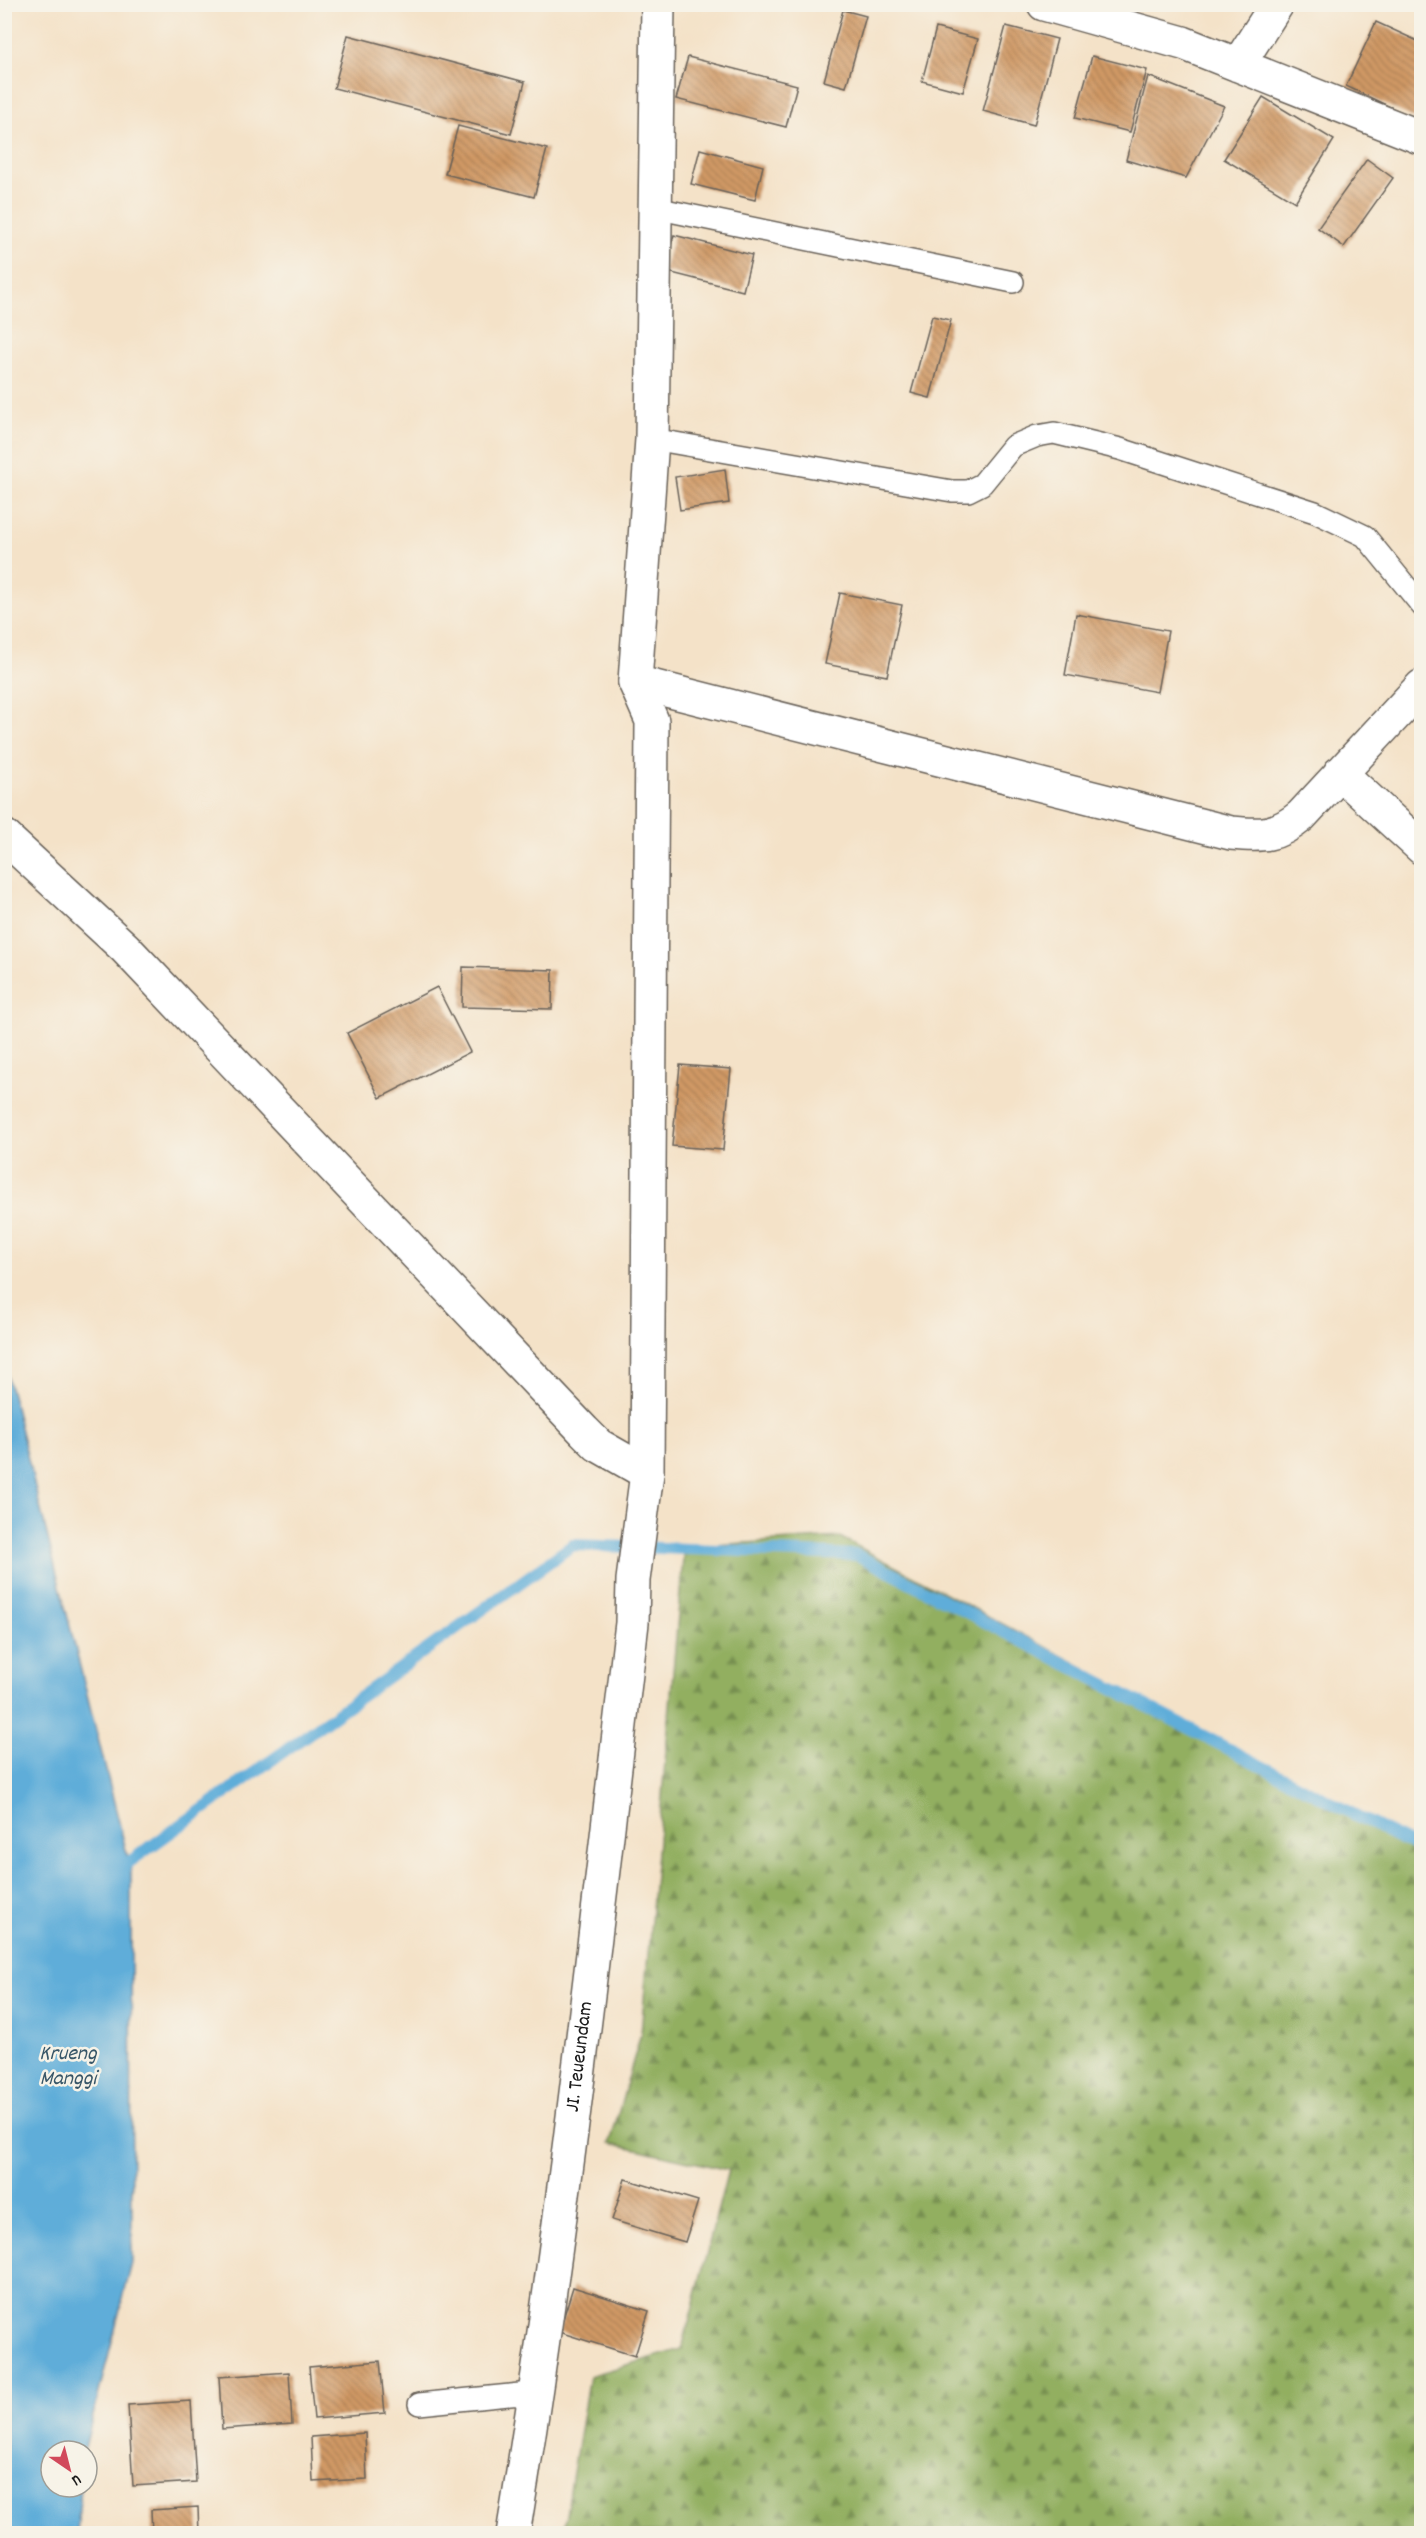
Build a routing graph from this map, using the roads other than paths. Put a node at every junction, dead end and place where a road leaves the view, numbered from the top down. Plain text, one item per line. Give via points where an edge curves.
1 (658, 4) edge
2 (1044, 4) edge
3 (1277, 4) edge
4 (1238, 65) junction
5 (1422, 138) edge
6 (655, 208) junction
7 (1013, 282) dead end
8 (652, 439) junction
9 (1422, 606) edge
10 (636, 682) junction
11 (1422, 686) edge
12 (1340, 773) junction
13 (4, 836) edge
14 (1422, 848) edge
15 (647, 1473) junction
16 (526, 2402) junction
17 (419, 2404) dead end
18 (513, 2534) edge

1 - 6 street
2 - 4 street via 1183,43
3 - 4 street
4 - 5 street
6 - 7 lane
6 - 8 street
8 - 9 lane via 968,491 982,484 1013,446 1054,433 1120,449 1315,512 1365,536
8 - 10 street
10 - 12 street via 1231,833 1271,834 1286,829
10 - 15 street, JI. Teueundam via 652,721
11 - 12 street
12 - 14 street
13 - 15 street via 125,948 598,1445
15 - 16 street, JI. Teueundam via 633,1580 630,1646 573,2112
16 - 17 lane via 492,2395
16 - 18 street, JI. Teueundam

